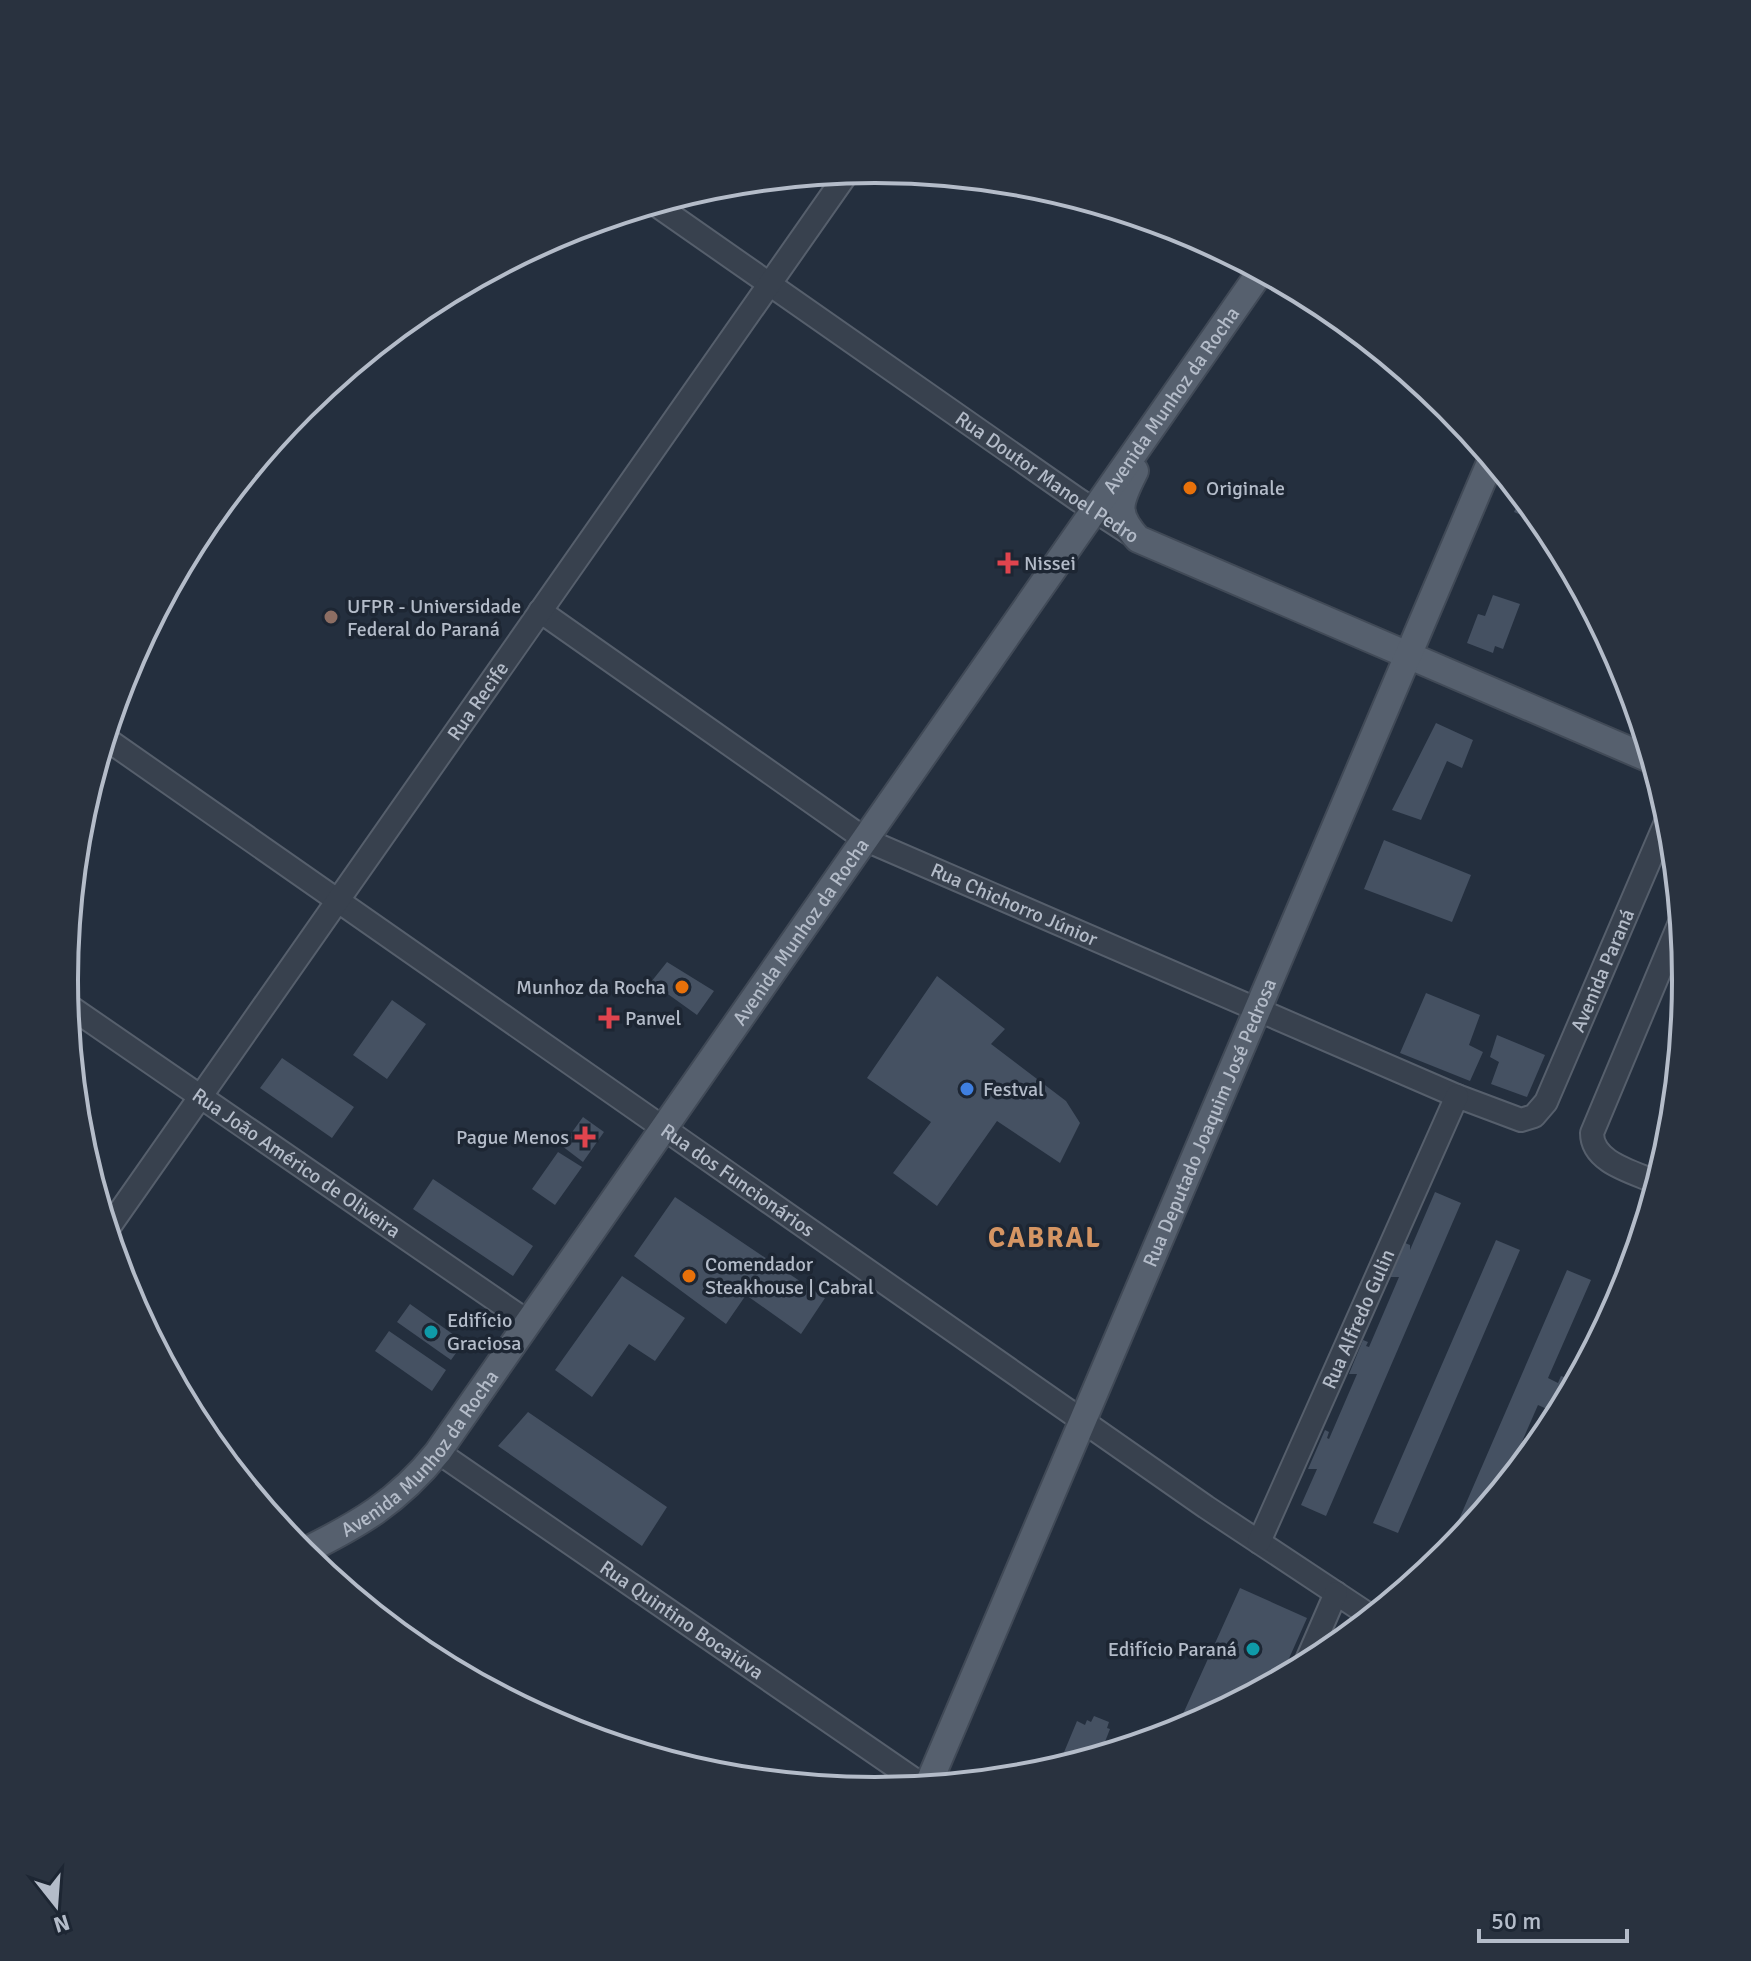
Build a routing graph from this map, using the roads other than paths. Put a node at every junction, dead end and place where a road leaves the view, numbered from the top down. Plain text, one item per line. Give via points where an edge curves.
1 (839, 184) edge
2 (665, 211) edge
3 (1255, 280) edge
4 (770, 284) junction
5 (1172, 397) junction
6 (1487, 470) edge
7 (1094, 511) junction
8 (1138, 539) junction
9 (540, 611) junction
10 (1410, 655) junction
11 (114, 744) edge
12 (1640, 755) edge
13 (1660, 836) edge
14 (866, 840) junction
15 (338, 900) junction
16 (1672, 942) edge
17 (1258, 1009) junction
18 (79, 1013) edge
19 (1457, 1096) junction
20 (201, 1097) junction
21 (1529, 1119) joint
22 (664, 1127) junction
23 (1648, 1178) edge
24 (115, 1219) edge
25 (528, 1322) junction
26 (1083, 1419) junction
27 (438, 1452) junction
28 (1259, 1542) junction
29 (314, 1546) edge
30 (1336, 1593) junction
31 (1363, 1611) edge
32 (1312, 1648) edge
33 (931, 1776) edge
34 (911, 1777) edge

1 - 4 street, Rua Recife
2 - 4 street, Rua Doutor Manoel Pedro
3 - 5 main road, Avenida Munhoz da Rocha
4 - 7 street, Rua Doutor Manoel Pedro
4 - 9 street, Rua Recife
5 - 7 main road, Avenida Munhoz da Rocha
5 - 8 main road via 1123,496 1125,525
6 - 10 main road, Rua Deputado Joaquim José Pedrosa
7 - 8 street, Rua Doutor Manoel Pedro
7 - 14 main road, Avenida Munhoz da Rocha
8 - 10 main road, Rua Doutor Manoel Pedro
9 - 14 street, Rua Chichorro Júnior
9 - 15 street, Rua Recife
10 - 12 main road, Rua Doutor Manoel Pedro
10 - 17 main road, Rua Deputado Joaquim José Pedrosa
11 - 15 street, Rua dos Funcionários
13 - 21 street, Avenida Paraná via 1546,1102
14 - 17 street, Rua Chichorro Júnior
14 - 22 main road, Avenida Munhoz da Rocha
15 - 20 street, Rua Recife
15 - 22 street, Rua dos Funcionários
16 - 23 street via 1594,1122 1592,1142 1603,1158
17 - 19 street, Rua Chichorro Júnior
17 - 26 main road, Rua Deputado Joaquim José Pedrosa
18 - 20 street, Rua João Américo de Oliveira
19 - 21 street, Rua Chichorro Júnior via 1515,1119
19 - 28 street, Rua Alfredo Gulin
20 - 24 street, Rua Recife
20 - 25 street, Rua João Américo de Oliveira
22 - 25 main road, Avenida Munhoz da Rocha
22 - 26 street, Rua dos Funcionários
25 - 27 main road, Avenida Munhoz da Rocha
26 - 28 street, Rua dos Funcionários
26 - 33 main road, Rua Deputado Joaquim José Pedrosa
27 - 29 main road, Avenida Munhoz da Rocha via 378,1510
27 - 34 street, Rua Quintino Bocaiúva
28 - 30 street, Rua dos Funcionários
30 - 31 street, Rua dos Funcionários
30 - 32 street

